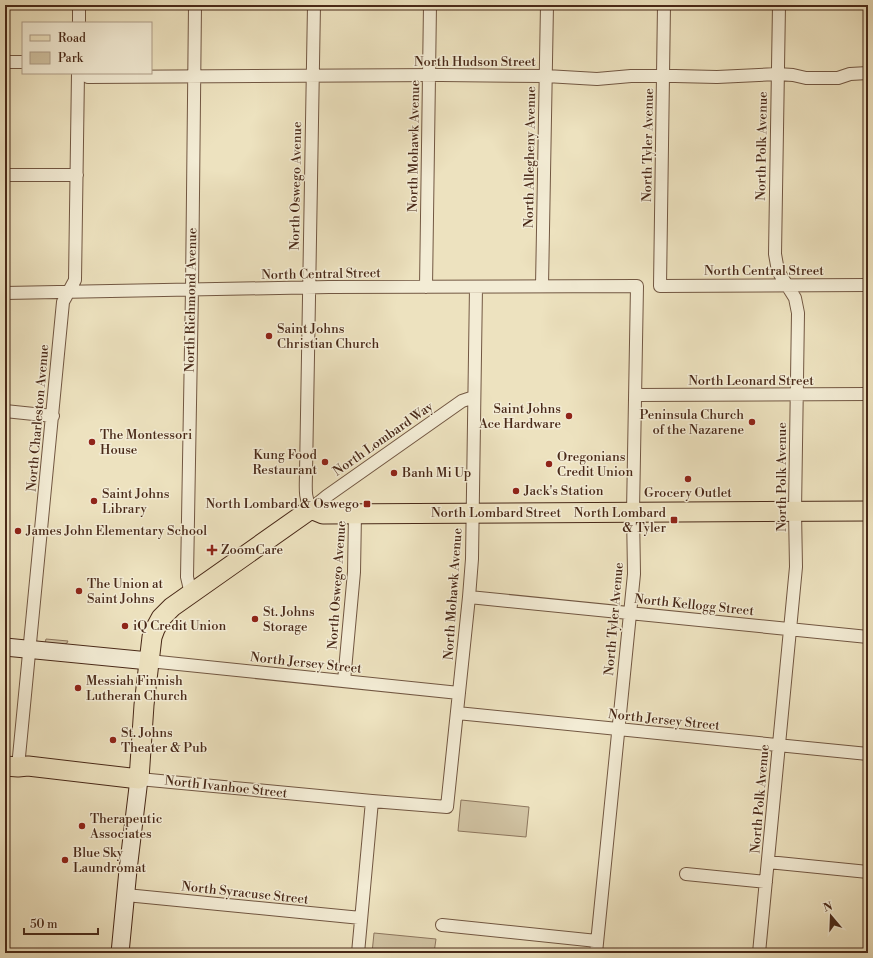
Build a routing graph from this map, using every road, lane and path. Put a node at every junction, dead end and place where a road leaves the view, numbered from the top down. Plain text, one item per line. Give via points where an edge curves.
1 (80, 5) edge
2 (195, 5) edge
3 (314, 5) edge
4 (430, 5) edge
5 (547, 5) edge
6 (664, 5) edge
7 (779, 5) edge
8 (79, 22) edge
9 (5, 62) edge
10 (22, 62) edge
11 (868, 73) edge
12 (78, 74) edge
13 (84, 74) edge
14 (777, 74) junction
15 (194, 76) junction
16 (312, 76) junction
17 (429, 76) junction
18 (546, 76) junction
19 (663, 76) junction
20 (5, 174) edge
21 (77, 175) junction
22 (786, 285) junction
23 (868, 285) edge
24 (542, 286) junction
25 (637, 286) joint
26 (660, 286) joint
27 (426, 287) junction
28 (476, 287) junction
29 (308, 288) junction
30 (192, 290) junction
31 (68, 292) junction
32 (5, 293) edge
33 (797, 394) junction
34 (868, 394) edge
35 (635, 395) junction
36 (474, 396) junction
37 (5, 412) edge
38 (53, 416) junction
39 (311, 510) junction
40 (868, 511) edge
41 (633, 512) junction
42 (795, 512) junction
43 (472, 513) junction
44 (355, 514) junction
45 (191, 594) junction
46 (469, 597) junction
47 (629, 613) junction
48 (790, 629) junction
49 (868, 637) edge
50 (5, 647) edge
51 (30, 650) junction
52 (149, 661) junction
53 (344, 681) junction
54 (459, 693) junction
55 (457, 713) junction
56 (618, 730) junction
57 (779, 746) junction
58 (868, 754) edge
59 (12, 766) edge
60 (139, 778) junction
61 (372, 802) junction
62 (447, 807) joint
63 (768, 862) junction
64 (868, 872) edge
65 (686, 874) dead end
66 (766, 882) junction
67 (126, 895) junction
68 (361, 918) junction
69 (442, 925) dead end
70 (596, 947) edge
71 (120, 953) edge
72 (358, 953) edge
73 (759, 953) edge

1 - 8 street
2 - 15 street, North Richmond Avenue
3 - 16 street, North Oswego Avenue
4 - 17 street, North Mohawk Avenue
5 - 18 street, North Allegheny Avenue
6 - 19 street, North Tyler Avenue
7 - 14 street, North Polk Avenue
9 - 10 street
11 - 14 street, North Hudson Street via 838,78 806,78
12 - 21 street, North Charleston Avenue
13 - 15 street, North Hudson Street via 88,77
14 - 19 street, North Hudson Street
14 - 22 street, North Polk Avenue via 775,254 778,271
15 - 16 street, North Hudson Street
15 - 30 street, North Richmond Avenue
16 - 17 street, North Hudson Street
16 - 29 street, North Oswego Avenue
17 - 18 street, North Hudson Street
17 - 27 street, North Mohawk Avenue
18 - 19 street, North Hudson Street via 597,79
18 - 24 street, North Allegheny Avenue
19 - 26 street, North Tyler Avenue
20 - 21 street
21 - 31 street, North Charleston Avenue via 75,280
22 - 23 street, North Central Street
22 - 26 street, North Central Street
22 - 33 street, North Polk Avenue via 795,298 798,313
24 - 25 street, North Central Street
24 - 28 street, North Central Street
25 - 35 street, North Tyler Avenue
27 - 28 street, North Central Street
27 - 29 street, North Central Street
28 - 36 street, North Mohawk Avenue
29 - 30 street, North Central Street
29 - 39 street, North Oswego Avenue via 306,496
30 - 31 street, North Central Street
30 - 45 street, North Richmond Avenue via 187,578
31 - 32 street, North Central Street
31 - 38 street, North Charleston Avenue via 63,302
33 - 34 street, North Leonard Street
33 - 35 street, North Leonard Street
33 - 42 street, North Polk Avenue
35 - 41 street, North Tyler Avenue
36 - 39 street, North Lombard Way via 462,401
36 - 43 street, North Mohawk Avenue
37 - 38 street
38 - 51 street, North Charleston Avenue
39 - 44 main road, North Lombard Street via 323,514
39 - 45 main road
40 - 42 main road, North Lombard Street
41 - 42 main road, North Lombard Street
41 - 43 main road, North Lombard Street
41 - 47 street, North Tyler Avenue via 634,574
42 - 48 street, North Polk Avenue via 796,567
43 - 44 main road, North Lombard Street
43 - 46 street, North Mohawk Avenue
44 - 53 street, North Oswego Avenue via 354,572
45 - 52 main road via 161,618 155,629
46 - 47 street, North Kellogg Street
46 - 54 street, North Mohawk Avenue
47 - 48 street, North Kellogg Street
47 - 56 street, North Tyler Avenue
48 - 49 street, North Kellogg Street
48 - 57 street, North Polk Avenue
50 - 51 main road
51 - 52 main road
51 - 59 street, North Charleston Avenue
52 - 53 street, North Jersey Street
52 - 60 main road
53 - 54 street, North Jersey Street
54 - 55 street, North Mohawk Avenue
55 - 56 street, North Jersey Street
55 - 62 street, North Mohawk Avenue
56 - 57 street, North Jersey Street
56 - 70 street, North Tyler Avenue
57 - 58 street, North Jersey Street
57 - 63 street, North Polk Avenue
59 - 60 main road, North Ivanhoe Street
60 - 61 street, North Ivanhoe Street
60 - 67 main road
61 - 62 street, North Ivanhoe Street
61 - 68 street
63 - 64 street
63 - 66 street, North Polk Avenue
65 - 66 street
66 - 73 street, North Polk Avenue
67 - 68 street, North Syracuse Street
67 - 71 main road
68 - 72 street
69 - 70 street

